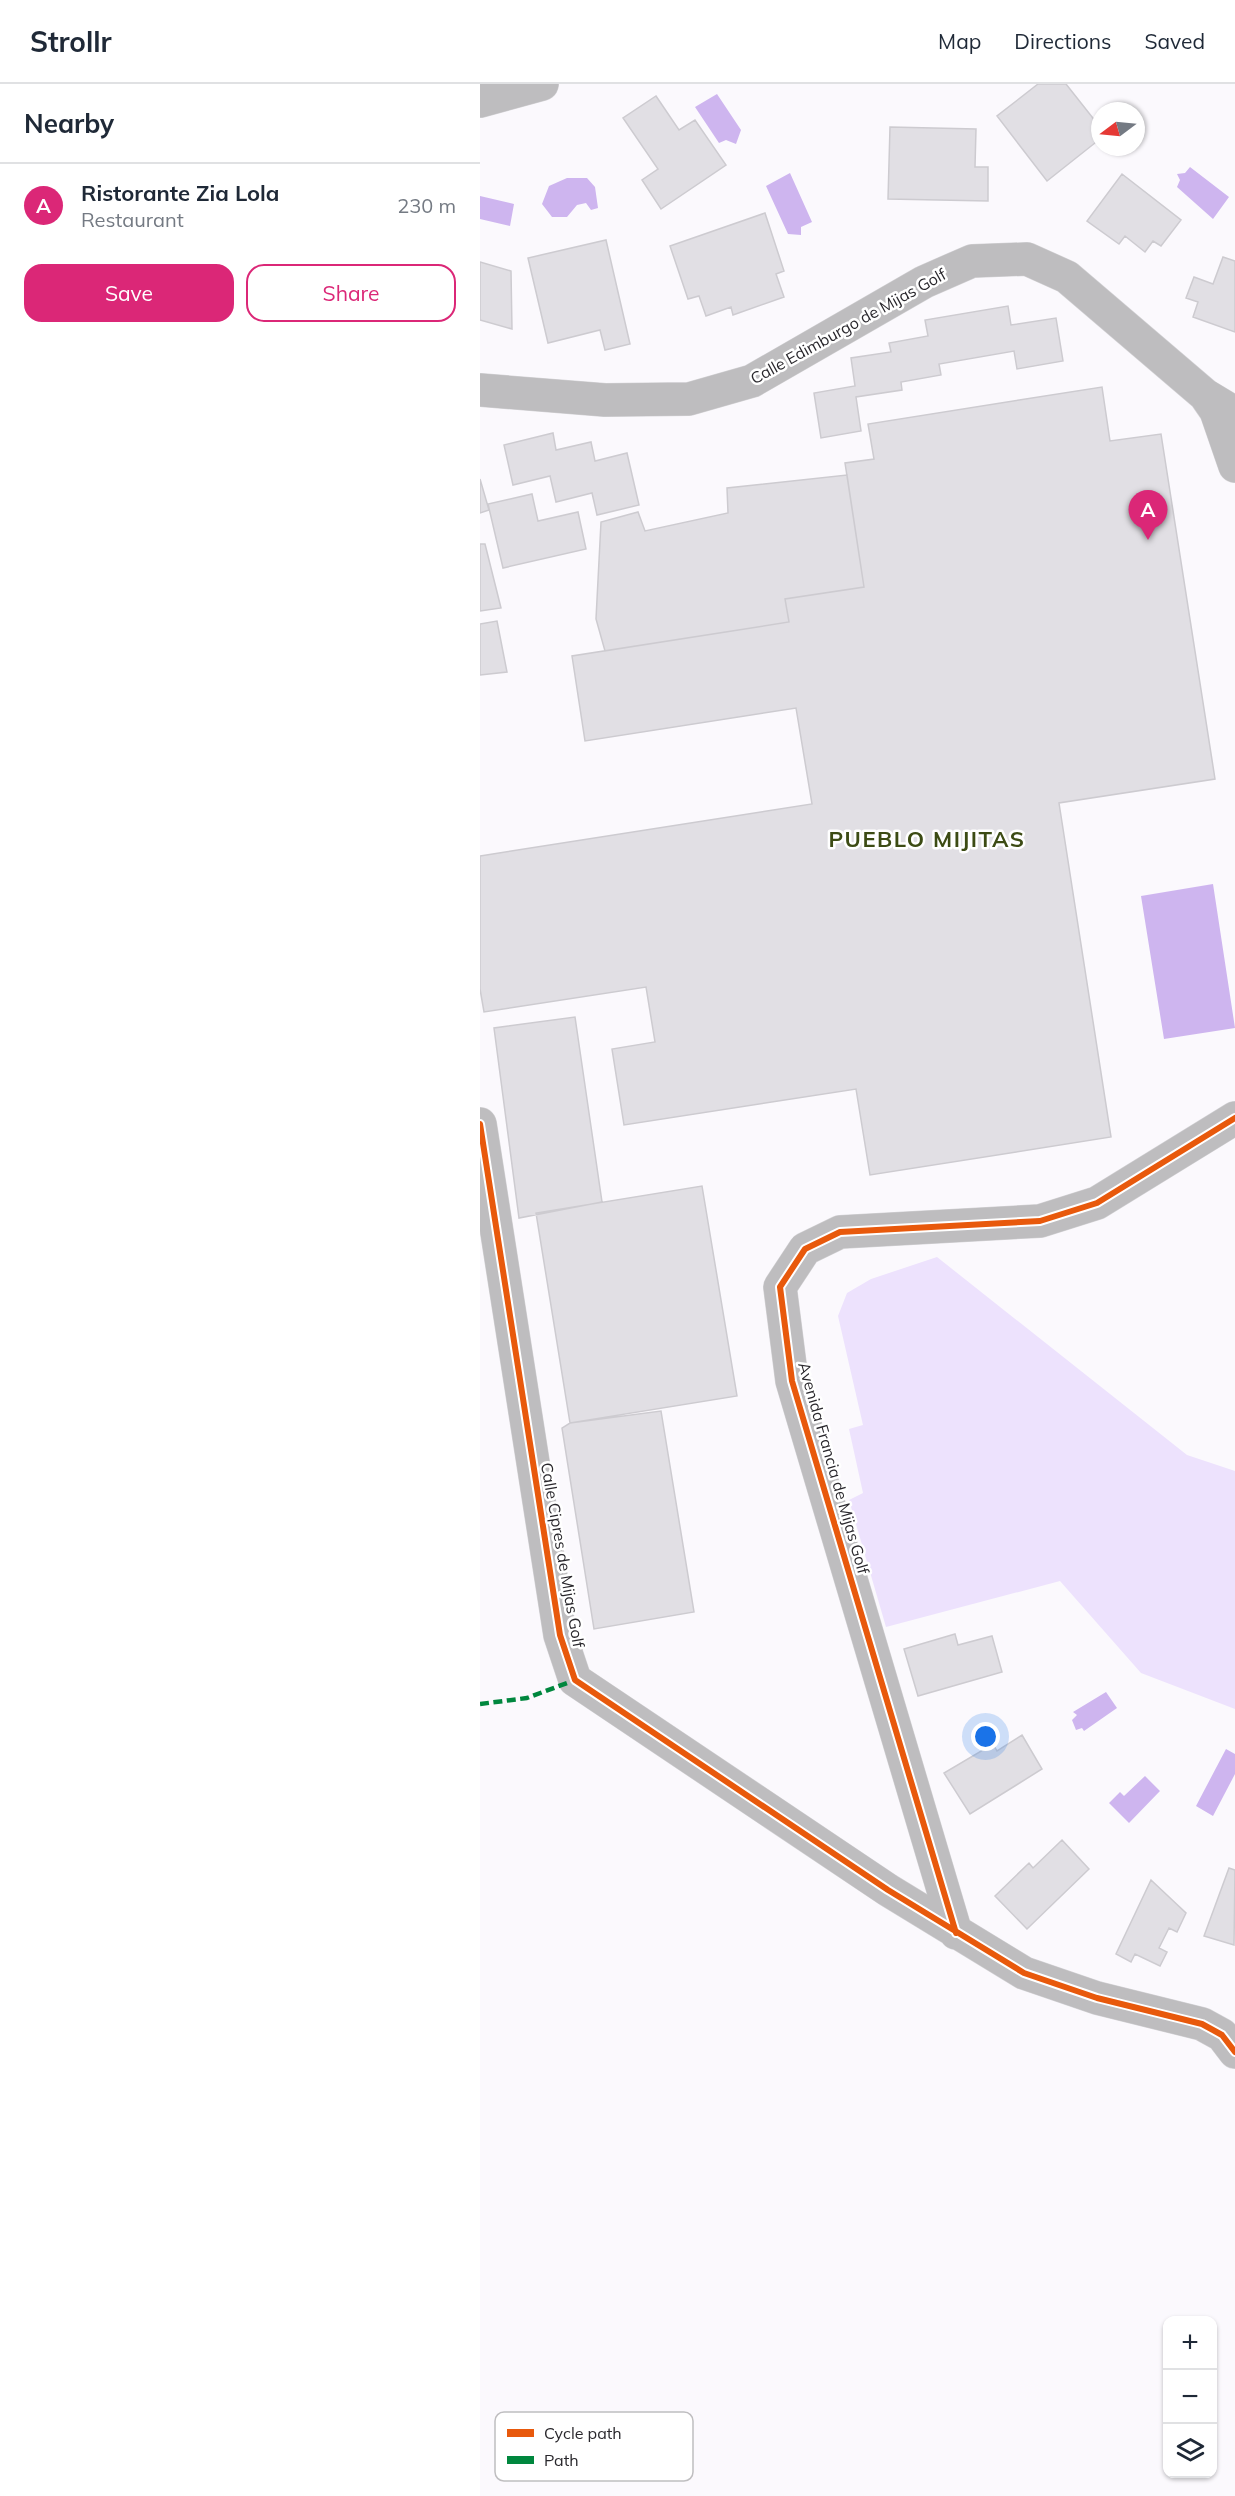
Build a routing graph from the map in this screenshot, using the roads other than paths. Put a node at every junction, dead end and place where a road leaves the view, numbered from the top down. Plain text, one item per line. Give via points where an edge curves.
1 (542, 84) edge
2 (480, 101) edge
3 (480, 390) edge
4 (1205, 395) junction
5 (1235, 413) edge
6 (1235, 466) edge
7 (1235, 1118) edge
8 (480, 1124) edge
9 (956, 1933) junction
10 (1235, 2015) edge
11 (1202, 2024) junction
12 (1235, 2052) edge

1 - 2 street
3 - 4 street, Calle Edimburgo de Mijas Golf via 605,400 689,399 752,381 924,282 972,261 1027,259 1067,277
4 - 5 street
4 - 6 street via 1216,411
7 - 9 street, Avenida Francia de Mijas Golf via 1097,1203 1040,1221 840,1232 805,1249 780,1287 792,1381
8 - 9 street, Calle Cipres de Mijas Golf via 560,1635 575,1680
9 - 11 street, Calle Cipres de Mijas Golf via 1024,1972 1096,1998
10 - 11 street
11 - 12 street via 1222,2035

